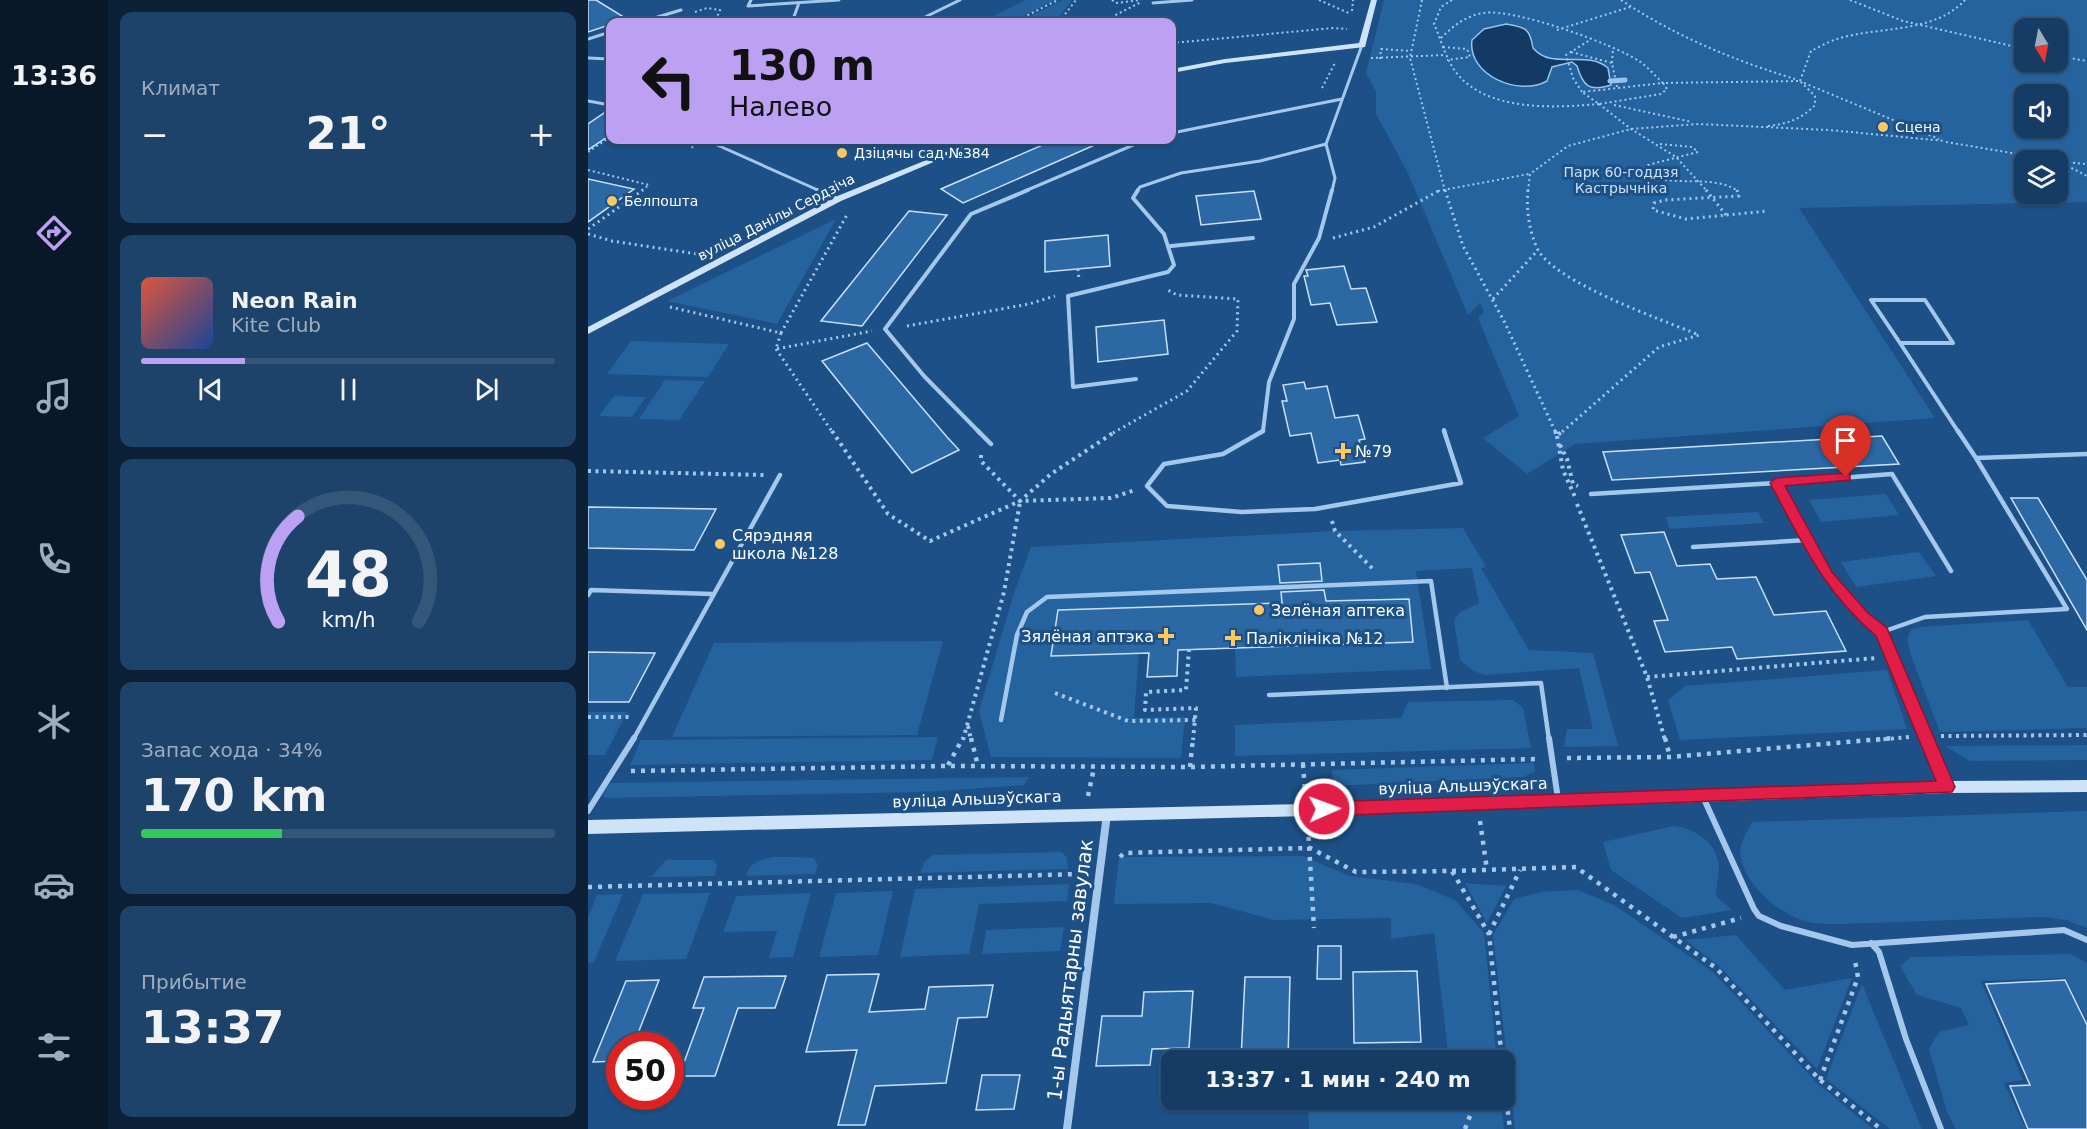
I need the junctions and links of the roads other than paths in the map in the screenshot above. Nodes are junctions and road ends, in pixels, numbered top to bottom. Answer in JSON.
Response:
{"nodes":[{"id":1,"x":750,"y":0,"type":"edge"},
{"id":2,"x":839,"y":0,"type":"edge"},
{"id":3,"x":960,"y":0,"type":"edge"},
{"id":4,"x":1192,"y":0,"type":"edge"},
{"id":5,"x":1374,"y":0,"type":"edge"},
{"id":6,"x":799,"y":3,"type":"junction"},
{"id":7,"x":1153,"y":3,"type":"dead end"},
{"id":8,"x":681,"y":10,"type":"dead end"},
{"id":9,"x":654,"y":18,"type":"edge"},
{"id":10,"x":793,"y":18,"type":"edge"},
{"id":11,"x":923,"y":18,"type":"edge"},
{"id":12,"x":606,"y":33,"type":"edge"},
{"id":13,"x":588,"y":39,"type":"edge"},
{"id":14,"x":1362,"y":45,"type":"junction"},
{"id":15,"x":588,"y":58,"type":"edge"},
{"id":16,"x":606,"y":59,"type":"edge"},
{"id":17,"x":1176,"y":70,"type":"edge"},
{"id":18,"x":1342,"y":99,"type":"junction"},
{"id":19,"x":588,"y":101,"type":"edge"},
{"id":20,"x":606,"y":104,"type":"edge"},
{"id":21,"x":1176,"y":132,"type":"edge"},
{"id":22,"x":715,"y":144,"type":"edge"},
{"id":23,"x":956,"y":144,"type":"edge"},
{"id":24,"x":972,"y":144,"type":"edge"},
{"id":25,"x":1135,"y":144,"type":"edge"},
{"id":26,"x":1326,"y":144,"type":"junction"},
{"id":27,"x":962,"y":148,"type":"junction"},
{"id":28,"x":838,"y":199,"type":"junction"},
{"id":29,"x":1253,"y":238,"type":"dead end"},
{"id":30,"x":1171,"y":246,"type":"junction"},
{"id":31,"x":588,"y":331,"type":"edge"},
{"id":32,"x":1898,"y":343,"type":"junction"},
{"id":33,"x":1136,"y":379,"type":"dead end"},
{"id":34,"x":1444,"y":430,"type":"dead end"},
{"id":35,"x":991,"y":444,"type":"dead end"},
{"id":36,"x":2087,"y":454,"type":"edge"},
{"id":37,"x":1976,"y":458,"type":"junction"},
{"id":38,"x":780,"y":475,"type":"road end"},
{"id":39,"x":1776,"y":483,"type":"junction"},
{"id":40,"x":1591,"y":494,"type":"road end"},
{"id":41,"x":1808,"y":540,"type":"junction"},
{"id":42,"x":1694,"y":547,"type":"dead end"},
{"id":43,"x":1951,"y":572,"type":"dead end"},
{"id":44,"x":712,"y":594,"type":"junction"},
{"id":45,"x":588,"y":595,"type":"edge"},
{"id":46,"x":1882,"y":632,"type":"junction"},
{"id":47,"x":1447,"y":688,"type":"junction"},
{"id":48,"x":1269,"y":695,"type":"dead end"},
{"id":49,"x":1000,"y":720,"type":"dead end"},
{"id":50,"x":2087,"y":786,"type":"edge"},
{"id":51,"x":1947,"y":787,"type":"junction"},
{"id":52,"x":1703,"y":797,"type":"junction"},
{"id":53,"x":1558,"y":802,"type":"junction"},
{"id":54,"x":588,"y":811,"type":"edge"},
{"id":55,"x":1107,"y":814,"type":"junction"},
{"id":56,"x":588,"y":827,"type":"edge"},
{"id":57,"x":2087,"y":940,"type":"edge"},
{"id":58,"x":1871,"y":943,"type":"junction"},
{"id":59,"x":1067,"y":1129,"type":"edge"},
{"id":60,"x":1941,"y":1129,"type":"edge"}],
"edges":[{"from":1,"to":6,"type":"lane"},
{"from":2,"to":6,"type":"lane"},
{"from":3,"to":11,"type":"lane"},
{"from":4,"to":7,"type":"lane"},
{"from":5,"to":14,"type":"main road"},
{"from":6,"to":10,"type":"lane"},
{"from":8,"to":9,"type":"lane"},
{"from":12,"to":13,"type":"lane"},
{"from":14,"to":17,"type":"main road"},
{"from":14,"to":18,"type":"lane"},
{"from":15,"to":16,"type":"lane"},
{"from":18,"to":21,"type":"lane"},
{"from":18,"to":26,"type":"lane"},
{"from":19,"to":20,"type":"lane"},
{"from":22,"to":28,"type":"lane"},
{"from":23,"to":27,"type":"lane"},
{"from":24,"to":27,"type":"main road","name":"вуліца Данілы Сердзіча"},
{"from":25,"to":35,"type":"lane"},
{"from":26,"to":30,"type":"lane"},
{"from":26,"to":34,"type":"lane"},
{"from":27,"to":28,"type":"main road","name":"вуліца Данілы Сердзіча"},
{"from":28,"to":31,"type":"main road","name":"вуліца Данілы Сердзіча"},
{"from":29,"to":30,"type":"lane"},
{"from":30,"to":33,"type":"lane"},
{"from":32,"to":32,"type":"lane"},
{"from":32,"to":37,"type":"lane"},
{"from":36,"to":37,"type":"lane"},
{"from":37,"to":46,"type":"lane"},
{"from":38,"to":44,"type":"lane"},
{"from":39,"to":40,"type":"lane"},
{"from":39,"to":41,"type":"lane"},
{"from":39,"to":43,"type":"lane"},
{"from":41,"to":42,"type":"lane"},
{"from":41,"to":46,"type":"lane"},
{"from":44,"to":45,"type":"lane"},
{"from":44,"to":54,"type":"lane"},
{"from":46,"to":51,"type":"lane"},
{"from":47,"to":48,"type":"lane"},
{"from":47,"to":49,"type":"lane"},
{"from":47,"to":53,"type":"lane"},
{"from":50,"to":51,"type":"main road","name":"вуліца Альшэўскага"},
{"from":51,"to":52,"type":"main road","name":"вуліца Альшэўскага"},
{"from":52,"to":53,"type":"main road","name":"вуліца Альшэўскага"},
{"from":52,"to":58,"type":"lane"},
{"from":53,"to":55,"type":"main road","name":"вуліца Альшэўскага"},
{"from":55,"to":56,"type":"main road","name":"вуліца Альшэўскага"},
{"from":55,"to":59,"type":"street","name":"1-ы Радыятарны завулак"},
{"from":57,"to":58,"type":"lane"},
{"from":58,"to":60,"type":"lane"}]}
